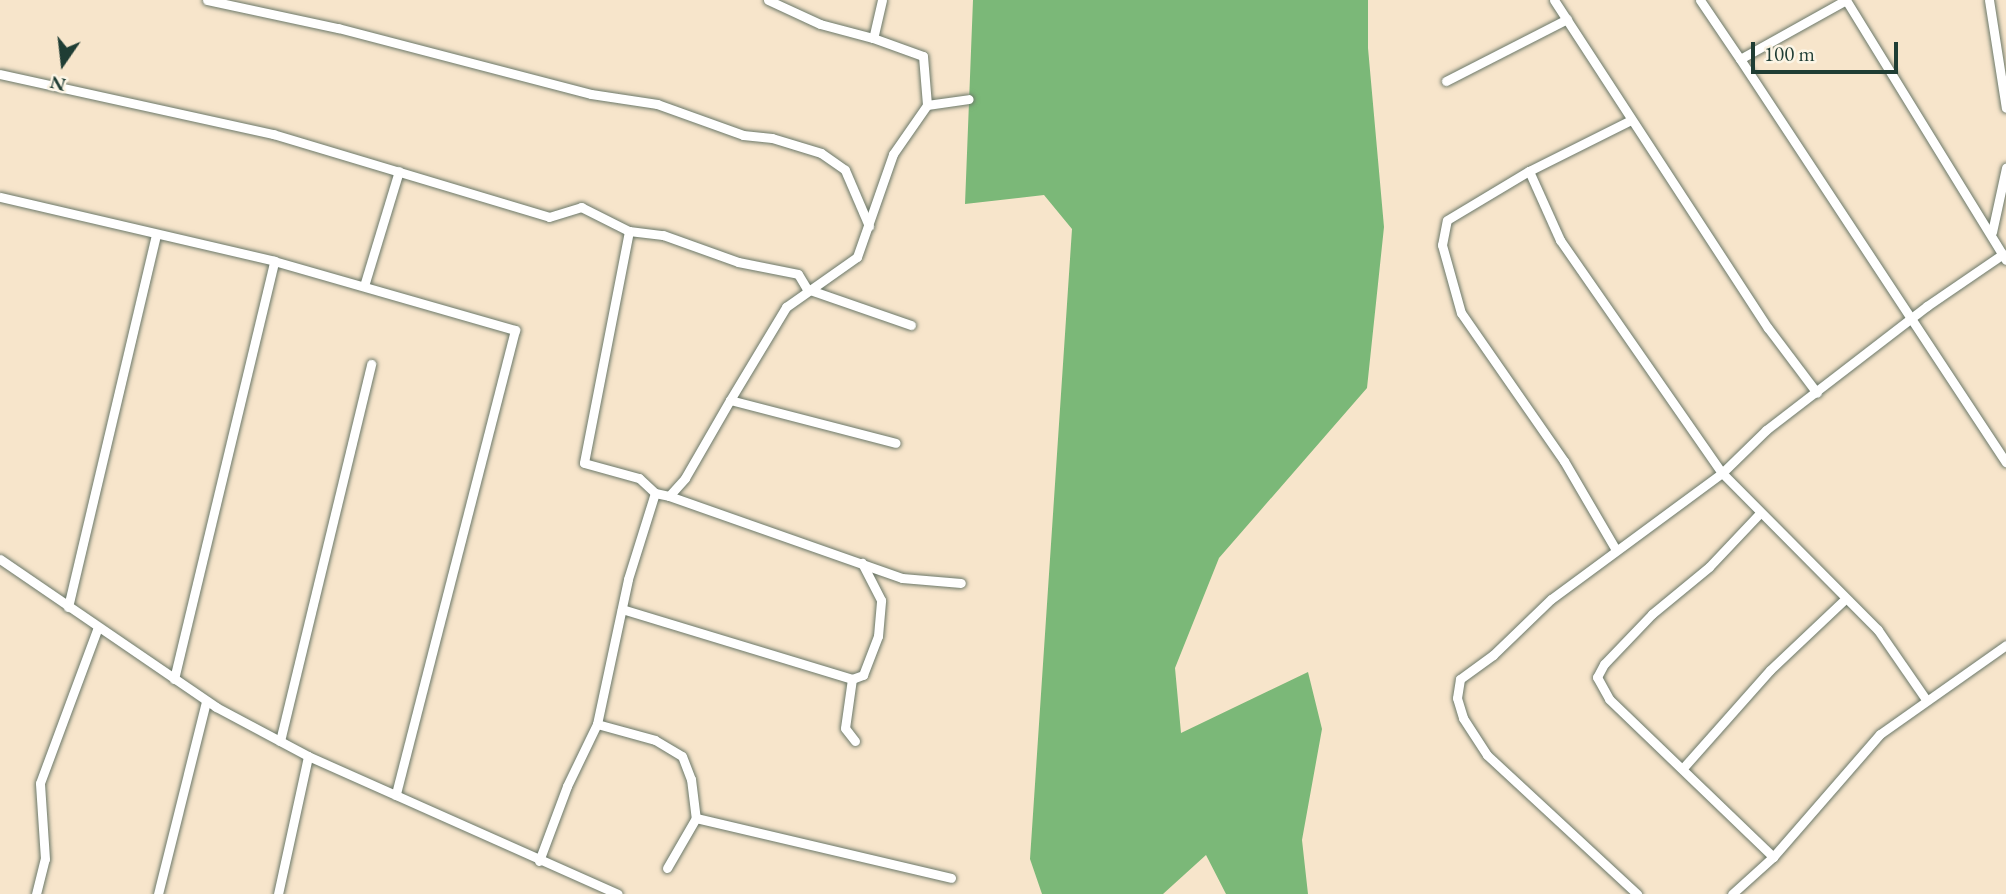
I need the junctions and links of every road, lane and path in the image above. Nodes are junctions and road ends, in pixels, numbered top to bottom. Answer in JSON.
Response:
{"nodes":[{"id":1,"x":206,"y":0,"type":"edge"},
{"id":2,"x":768,"y":0,"type":"edge"},
{"id":3,"x":882,"y":0,"type":"edge"},
{"id":4,"x":1554,"y":0,"type":"edge"},
{"id":5,"x":1700,"y":0,"type":"edge"},
{"id":6,"x":1846,"y":0,"type":"edge"},
{"id":7,"x":1989,"y":0,"type":"edge"},
{"id":8,"x":1567,"y":19,"type":"junction"},
{"id":9,"x":2006,"y":30,"type":"edge"},
{"id":10,"x":1998,"y":37,"type":"junction"},
{"id":11,"x":873,"y":38,"type":"junction"},
{"id":12,"x":1740,"y":60,"type":"junction"},
{"id":13,"x":0,"y":74,"type":"edge"},
{"id":14,"x":1446,"y":81,"type":"dead end"},
{"id":15,"x":969,"y":99,"type":"dead end"},
{"id":16,"x":927,"y":105,"type":"junction"},
{"id":17,"x":2006,"y":108,"type":"edge"},
{"id":18,"x":1631,"y":120,"type":"junction"},
{"id":19,"x":2006,"y":169,"type":"edge"},
{"id":20,"x":399,"y":171,"type":"junction"},
{"id":21,"x":1528,"y":171,"type":"junction"},
{"id":22,"x":0,"y":197,"type":"edge"},
{"id":23,"x":869,"y":226,"type":"junction"},
{"id":24,"x":629,"y":231,"type":"junction"},
{"id":25,"x":1992,"y":232,"type":"junction"},
{"id":26,"x":156,"y":235,"type":"junction"},
{"id":27,"x":2004,"y":257,"type":"edge"},
{"id":28,"x":274,"y":261,"type":"junction"},
{"id":29,"x":364,"y":286,"type":"junction"},
{"id":30,"x":807,"y":289,"type":"junction"},
{"id":31,"x":1912,"y":317,"type":"junction"},
{"id":32,"x":911,"y":325,"type":"dead end"},
{"id":33,"x":371,"y":364,"type":"dead end"},
{"id":34,"x":1817,"y":393,"type":"junction"},
{"id":35,"x":730,"y":400,"type":"junction"},
{"id":36,"x":896,"y":443,"type":"dead end"},
{"id":37,"x":2006,"y":462,"type":"edge"},
{"id":38,"x":1722,"y":473,"type":"junction"},
{"id":39,"x":655,"y":493,"type":"junction"},
{"id":40,"x":668,"y":496,"type":"junction"},
{"id":41,"x":1760,"y":513,"type":"junction"},
{"id":42,"x":1616,"y":550,"type":"junction"},
{"id":43,"x":0,"y":559,"type":"edge"},
{"id":44,"x":862,"y":563,"type":"junction"},
{"id":45,"x":961,"y":583,"type":"dead end"},
{"id":46,"x":1845,"y":599,"type":"junction"},
{"id":47,"x":68,"y":607,"type":"junction"},
{"id":48,"x":622,"y":609,"type":"junction"},
{"id":49,"x":98,"y":627,"type":"junction"},
{"id":50,"x":2006,"y":645,"type":"edge"},
{"id":51,"x":174,"y":679,"type":"junction"},
{"id":52,"x":852,"y":679,"type":"junction"},
{"id":53,"x":1925,"y":698,"type":"junction"},
{"id":54,"x":206,"y":701,"type":"junction"},
{"id":55,"x":597,"y":724,"type":"junction"},
{"id":56,"x":280,"y":741,"type":"junction"},
{"id":57,"x":855,"y":741,"type":"dead end"},
{"id":58,"x":308,"y":756,"type":"junction"},
{"id":59,"x":1683,"y":768,"type":"junction"},
{"id":60,"x":396,"y":795,"type":"junction"},
{"id":61,"x":696,"y":818,"type":"junction"},
{"id":62,"x":1773,"y":857,"type":"junction"},
{"id":63,"x":539,"y":861,"type":"junction"},
{"id":64,"x":667,"y":868,"type":"dead end"},
{"id":65,"x":951,"y":878,"type":"dead end"},
{"id":66,"x":36,"y":894,"type":"edge"},
{"id":67,"x":158,"y":894,"type":"edge"},
{"id":68,"x":278,"y":894,"type":"edge"},
{"id":69,"x":618,"y":894,"type":"edge"},
{"id":70,"x":1637,"y":894,"type":"edge"},
{"id":71,"x":1732,"y":894,"type":"edge"}],
"edges":[{"from":1,"to":23,"type":"street"},
{"from":2,"to":11,"type":"street"},
{"from":3,"to":11,"type":"street"},
{"from":4,"to":8,"type":"street"},
{"from":5,"to":12,"type":"street"},
{"from":6,"to":12,"type":"street"},
{"from":6,"to":25,"type":"street"},
{"from":7,"to":10,"type":"street"},
{"from":8,"to":14,"type":"street"},
{"from":8,"to":18,"type":"street"},
{"from":9,"to":10,"type":"street"},
{"from":10,"to":17,"type":"street"},
{"from":11,"to":16,"type":"street"},
{"from":12,"to":31,"type":"street"},
{"from":13,"to":20,"type":"street"},
{"from":15,"to":16,"type":"street"},
{"from":16,"to":23,"type":"street"},
{"from":18,"to":21,"type":"street"},
{"from":18,"to":34,"type":"street"},
{"from":19,"to":25,"type":"street"},
{"from":20,"to":24,"type":"street"},
{"from":20,"to":29,"type":"street"},
{"from":21,"to":38,"type":"street"},
{"from":21,"to":42,"type":"street"},
{"from":22,"to":26,"type":"street"},
{"from":23,"to":30,"type":"street"},
{"from":24,"to":30,"type":"street"},
{"from":24,"to":39,"type":"street"},
{"from":25,"to":27,"type":"street"},
{"from":26,"to":28,"type":"street"},
{"from":26,"to":47,"type":"street"},
{"from":27,"to":31,"type":"street"},
{"from":28,"to":29,"type":"street"},
{"from":28,"to":51,"type":"street"},
{"from":29,"to":60,"type":"street"},
{"from":30,"to":32,"type":"street"},
{"from":30,"to":35,"type":"street"},
{"from":31,"to":34,"type":"street"},
{"from":31,"to":37,"type":"street"},
{"from":33,"to":56,"type":"street"},
{"from":34,"to":38,"type":"street"},
{"from":35,"to":36,"type":"street"},
{"from":35,"to":40,"type":"street"},
{"from":38,"to":41,"type":"street"},
{"from":38,"to":42,"type":"street"},
{"from":39,"to":40,"type":"street"},
{"from":39,"to":48,"type":"street"},
{"from":40,"to":44,"type":"street"},
{"from":41,"to":46,"type":"street"},
{"from":41,"to":59,"type":"street"},
{"from":42,"to":70,"type":"street"},
{"from":43,"to":47,"type":"street"},
{"from":44,"to":45,"type":"street"},
{"from":44,"to":52,"type":"street"},
{"from":46,"to":53,"type":"street"},
{"from":46,"to":59,"type":"street"},
{"from":47,"to":49,"type":"street"},
{"from":48,"to":52,"type":"street"},
{"from":48,"to":55,"type":"street"},
{"from":49,"to":51,"type":"street"},
{"from":49,"to":66,"type":"street"},
{"from":50,"to":53,"type":"street"},
{"from":51,"to":54,"type":"street"},
{"from":52,"to":57,"type":"street"},
{"from":53,"to":62,"type":"street"},
{"from":54,"to":56,"type":"street"},
{"from":54,"to":67,"type":"street"},
{"from":55,"to":61,"type":"street"},
{"from":55,"to":63,"type":"street"},
{"from":56,"to":58,"type":"street"},
{"from":58,"to":60,"type":"street"},
{"from":58,"to":68,"type":"street"},
{"from":59,"to":62,"type":"street"},
{"from":60,"to":63,"type":"street"},
{"from":61,"to":64,"type":"street"},
{"from":61,"to":65,"type":"street"},
{"from":62,"to":71,"type":"street"},
{"from":63,"to":69,"type":"street"}]}
